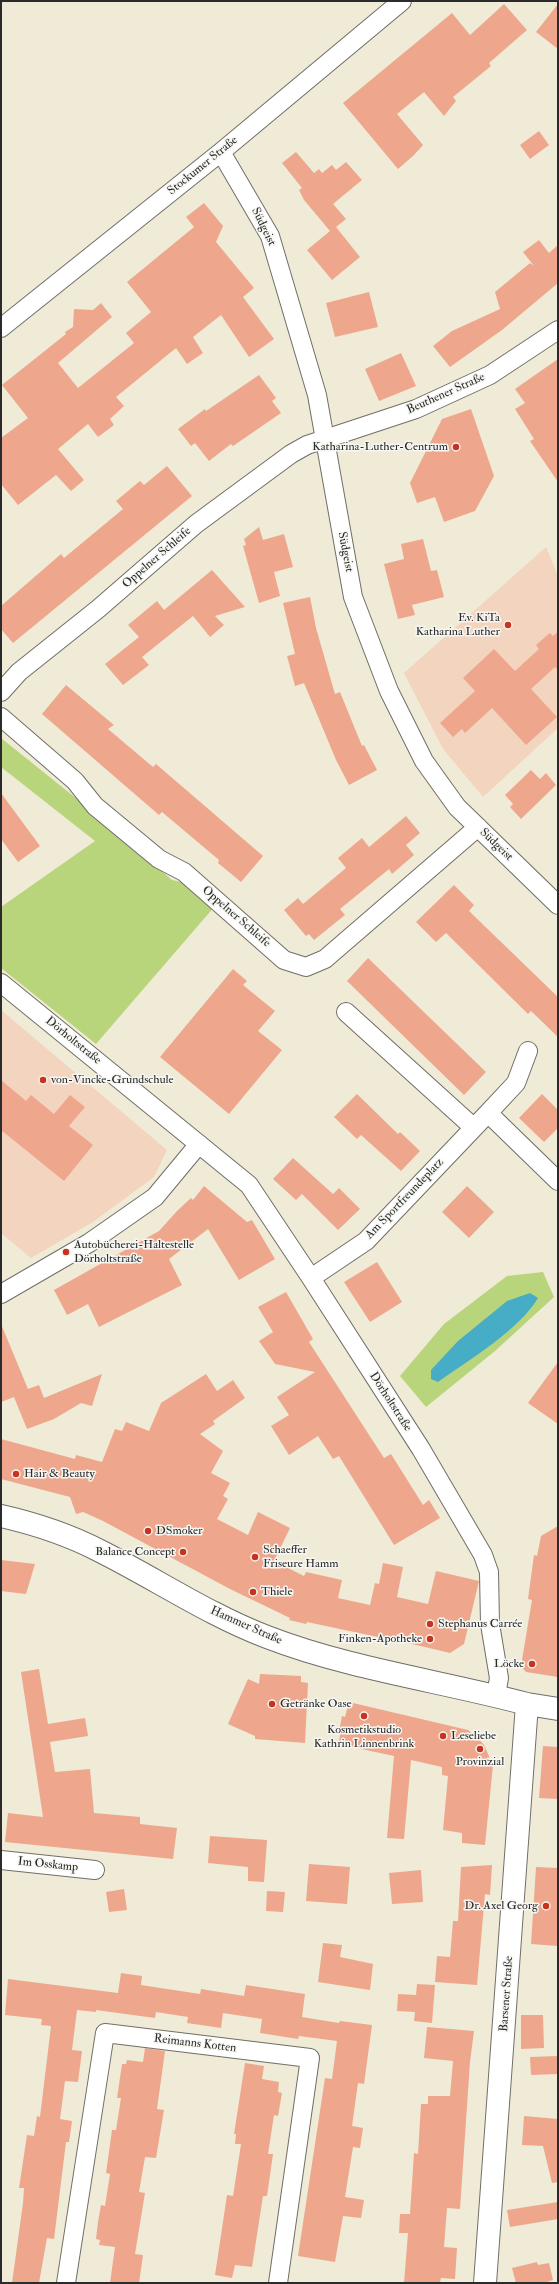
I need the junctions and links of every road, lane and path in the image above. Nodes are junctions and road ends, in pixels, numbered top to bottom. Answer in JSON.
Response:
{"nodes":[{"id":1,"x":402,"y":1,"type":"edge"},
{"id":2,"x":221,"y":152,"type":"junction"},
{"id":3,"x":1,"y":328,"type":"edge"},
{"id":4,"x":558,"y":330,"type":"edge"},
{"id":5,"x":325,"y":439,"type":"junction"},
{"id":6,"x":1,"y":692,"type":"edge"},
{"id":7,"x":1,"y":717,"type":"edge"},
{"id":8,"x":478,"y":827,"type":"junction"},
{"id":9,"x":558,"y":905,"type":"edge"},
{"id":10,"x":1,"y":983,"type":"edge"},
{"id":11,"x":346,"y":1012,"type":"dead end"},
{"id":12,"x":528,"y":1051,"type":"dead end"},
{"id":13,"x":488,"y":1113,"type":"junction"},
{"id":14,"x":473,"y":1127,"type":"junction"},
{"id":15,"x":200,"y":1144,"type":"junction"},
{"id":16,"x":558,"y":1181,"type":"edge"},
{"id":17,"x":311,"y":1278,"type":"junction"},
{"id":18,"x":1,"y":1294,"type":"edge"},
{"id":19,"x":1,"y":1516,"type":"edge"},
{"id":20,"x":496,"y":1695,"type":"junction"},
{"id":21,"x":527,"y":1704,"type":"junction"},
{"id":22,"x":558,"y":1709,"type":"edge"},
{"id":23,"x":1,"y":1860,"type":"edge"},
{"id":24,"x":95,"y":1870,"type":"dead end"},
{"id":25,"x":66,"y":2283,"type":"edge"},
{"id":26,"x":278,"y":2283,"type":"edge"},
{"id":27,"x":485,"y":2283,"type":"edge"}],
"edges":[{"from":1,"to":2,"type":"street","name":"Stockumer Straße"},
{"from":2,"to":3,"type":"street","name":"Stockumer Straße"},
{"from":2,"to":5,"type":"street","name":"Südgeist"},
{"from":4,"to":5,"type":"street","name":"Beuthener Straße"},
{"from":5,"to":6,"type":"street","name":"Oppelner Schleife"},
{"from":5,"to":8,"type":"street","name":"Südgeist"},
{"from":7,"to":8,"type":"street","name":"Oppelner Schleife"},
{"from":8,"to":9,"type":"street","name":"Südgeist"},
{"from":10,"to":15,"type":"street","name":"Dörholtstraße"},
{"from":11,"to":14,"type":"street"},
{"from":12,"to":13,"type":"street","name":"Am Sportfreundeplatz"},
{"from":13,"to":14,"type":"street","name":"Am Sportfreundeplatz"},
{"from":13,"to":16,"type":"street"},
{"from":14,"to":17,"type":"street","name":"Am Sportfreundeplatz"},
{"from":15,"to":17,"type":"street","name":"Dörholtstraße"},
{"from":15,"to":18,"type":"street"},
{"from":17,"to":20,"type":"street","name":"Dörholtstraße"},
{"from":19,"to":20,"type":"main road","name":"Hammer Straße"},
{"from":20,"to":21,"type":"main road","name":"Hammer Straße"},
{"from":21,"to":22,"type":"main road","name":"Hammer Straße"},
{"from":21,"to":27,"type":"main road","name":"Barsener Straße"},
{"from":23,"to":24,"type":"street","name":"Im Osskamp"},
{"from":25,"to":26,"type":"street","name":"Reimanns Kotten"}]}
